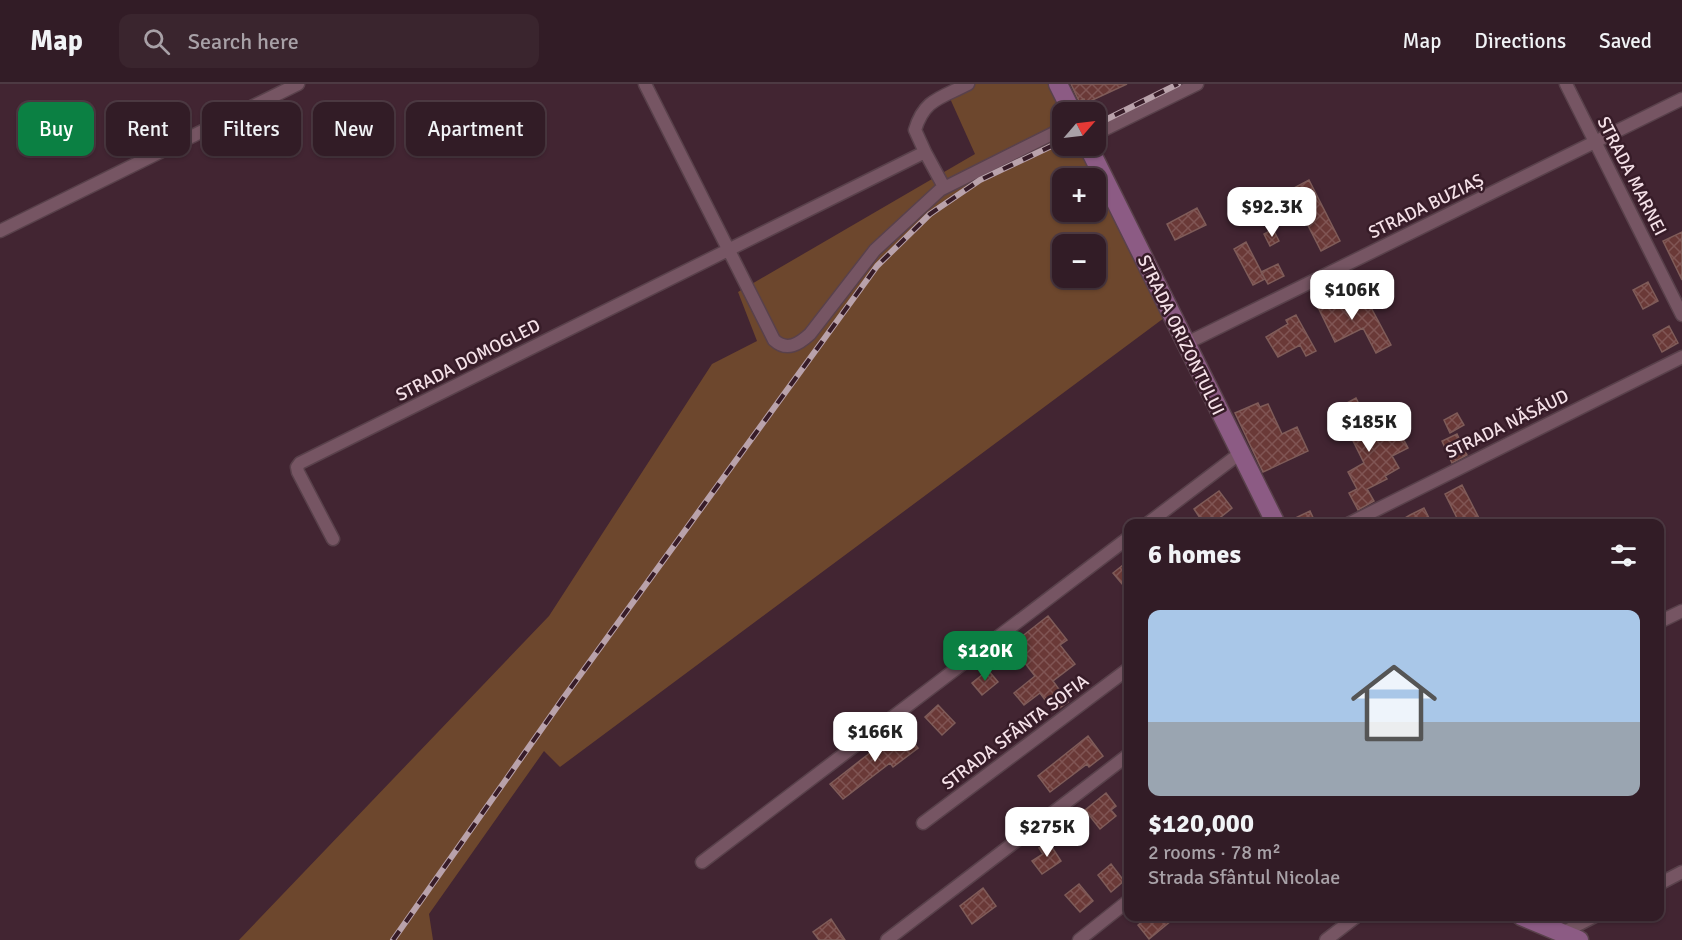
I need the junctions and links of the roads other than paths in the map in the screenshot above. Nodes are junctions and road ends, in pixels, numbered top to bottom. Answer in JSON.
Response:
{"nodes":[{"id":1,"x":298,"y":84,"type":"edge"},
{"id":2,"x":645,"y":84,"type":"edge"},
{"id":3,"x":968,"y":84,"type":"edge"},
{"id":4,"x":1058,"y":84,"type":"edge"},
{"id":5,"x":1197,"y":84,"type":"edge"},
{"id":6,"x":1566,"y":84,"type":"edge"},
{"id":7,"x":1682,"y":99,"type":"edge"},
{"id":8,"x":1067,"y":102,"type":"edge"},
{"id":9,"x":1106,"y":129,"type":"edge"},
{"id":10,"x":1052,"y":134,"type":"edge"},
{"id":11,"x":1595,"y":142,"type":"junction"},
{"id":12,"x":925,"y":152,"type":"junction"},
{"id":13,"x":1093,"y":156,"type":"edge"},
{"id":14,"x":944,"y":188,"type":"junction"},
{"id":15,"x":0,"y":231,"type":"edge"},
{"id":16,"x":729,"y":251,"type":"junction"},
{"id":17,"x":1682,"y":315,"type":"edge"},
{"id":18,"x":1185,"y":344,"type":"junction"},
{"id":19,"x":1682,"y":357,"type":"edge"},
{"id":20,"x":1239,"y":453,"type":"junction"},
{"id":21,"x":1153,"y":519,"type":"edge"},
{"id":22,"x":1273,"y":519,"type":"edge"},
{"id":23,"x":1358,"y":519,"type":"edge"},
{"id":24,"x":333,"y":539,"type":"dead end"},
{"id":25,"x":1124,"y":541,"type":"edge"},
{"id":26,"x":1682,"y":611,"type":"edge"},
{"id":27,"x":1664,"y":620,"type":"edge"},
{"id":28,"x":1124,"y":672,"type":"edge"},
{"id":29,"x":1124,"y":758,"type":"edge"},
{"id":30,"x":923,"y":823,"type":"dead end"},
{"id":31,"x":702,"y":862,"type":"dead end"},
{"id":32,"x":1682,"y":873,"type":"edge"},
{"id":33,"x":1664,"y":882,"type":"edge"},
{"id":34,"x":1124,"y":904,"type":"edge"},
{"id":35,"x":1350,"y":921,"type":"edge"},
{"id":36,"x":1532,"y":921,"type":"edge"},
{"id":37,"x":1585,"y":921,"type":"edge"},
{"id":38,"x":1560,"y":934,"type":"junction"},
{"id":39,"x":887,"y":940,"type":"edge"},
{"id":40,"x":1079,"y":940,"type":"edge"},
{"id":41,"x":1326,"y":940,"type":"edge"},
{"id":42,"x":1579,"y":940,"type":"edge"}],
"edges":[{"from":1,"to":15,"type":"street"},
{"from":2,"to":16,"type":"street"},
{"from":3,"to":12,"type":"street"},
{"from":4,"to":8,"type":"street"},
{"from":5,"to":9,"type":"street"},
{"from":6,"to":11,"type":"street","name":"STRADA MARNEI"},
{"from":7,"to":11,"type":"street","name":"STRADA BUZIAȘ"},
{"from":10,"to":14,"type":"street"},
{"from":11,"to":17,"type":"street","name":"STRADA MARNEI"},
{"from":11,"to":18,"type":"street","name":"STRADA BUZIAȘ"},
{"from":12,"to":14,"type":"street"},
{"from":12,"to":16,"type":"street"},
{"from":13,"to":18,"type":"street","name":"STRADA ORIZONTULUI"},
{"from":14,"to":16,"type":"street"},
{"from":16,"to":24,"type":"street","name":"STRADA DOMOGLED"},
{"from":18,"to":20,"type":"street","name":"STRADA ORIZONTULUI"},
{"from":19,"to":23,"type":"street","name":"STRADA NĂSĂUD"},
{"from":20,"to":21,"type":"street"},
{"from":20,"to":22,"type":"street","name":"STRADA ORIZONTULUI"},
{"from":25,"to":31,"type":"street"},
{"from":26,"to":27,"type":"street"},
{"from":28,"to":30,"type":"street","name":"STRADA SFÂNTA SOFIA"},
{"from":29,"to":39,"type":"street"},
{"from":32,"to":33,"type":"street"},
{"from":34,"to":40,"type":"street"},
{"from":35,"to":41,"type":"street"},
{"from":36,"to":38,"type":"street"},
{"from":37,"to":38,"type":"street"},
{"from":38,"to":42,"type":"street"}]}
